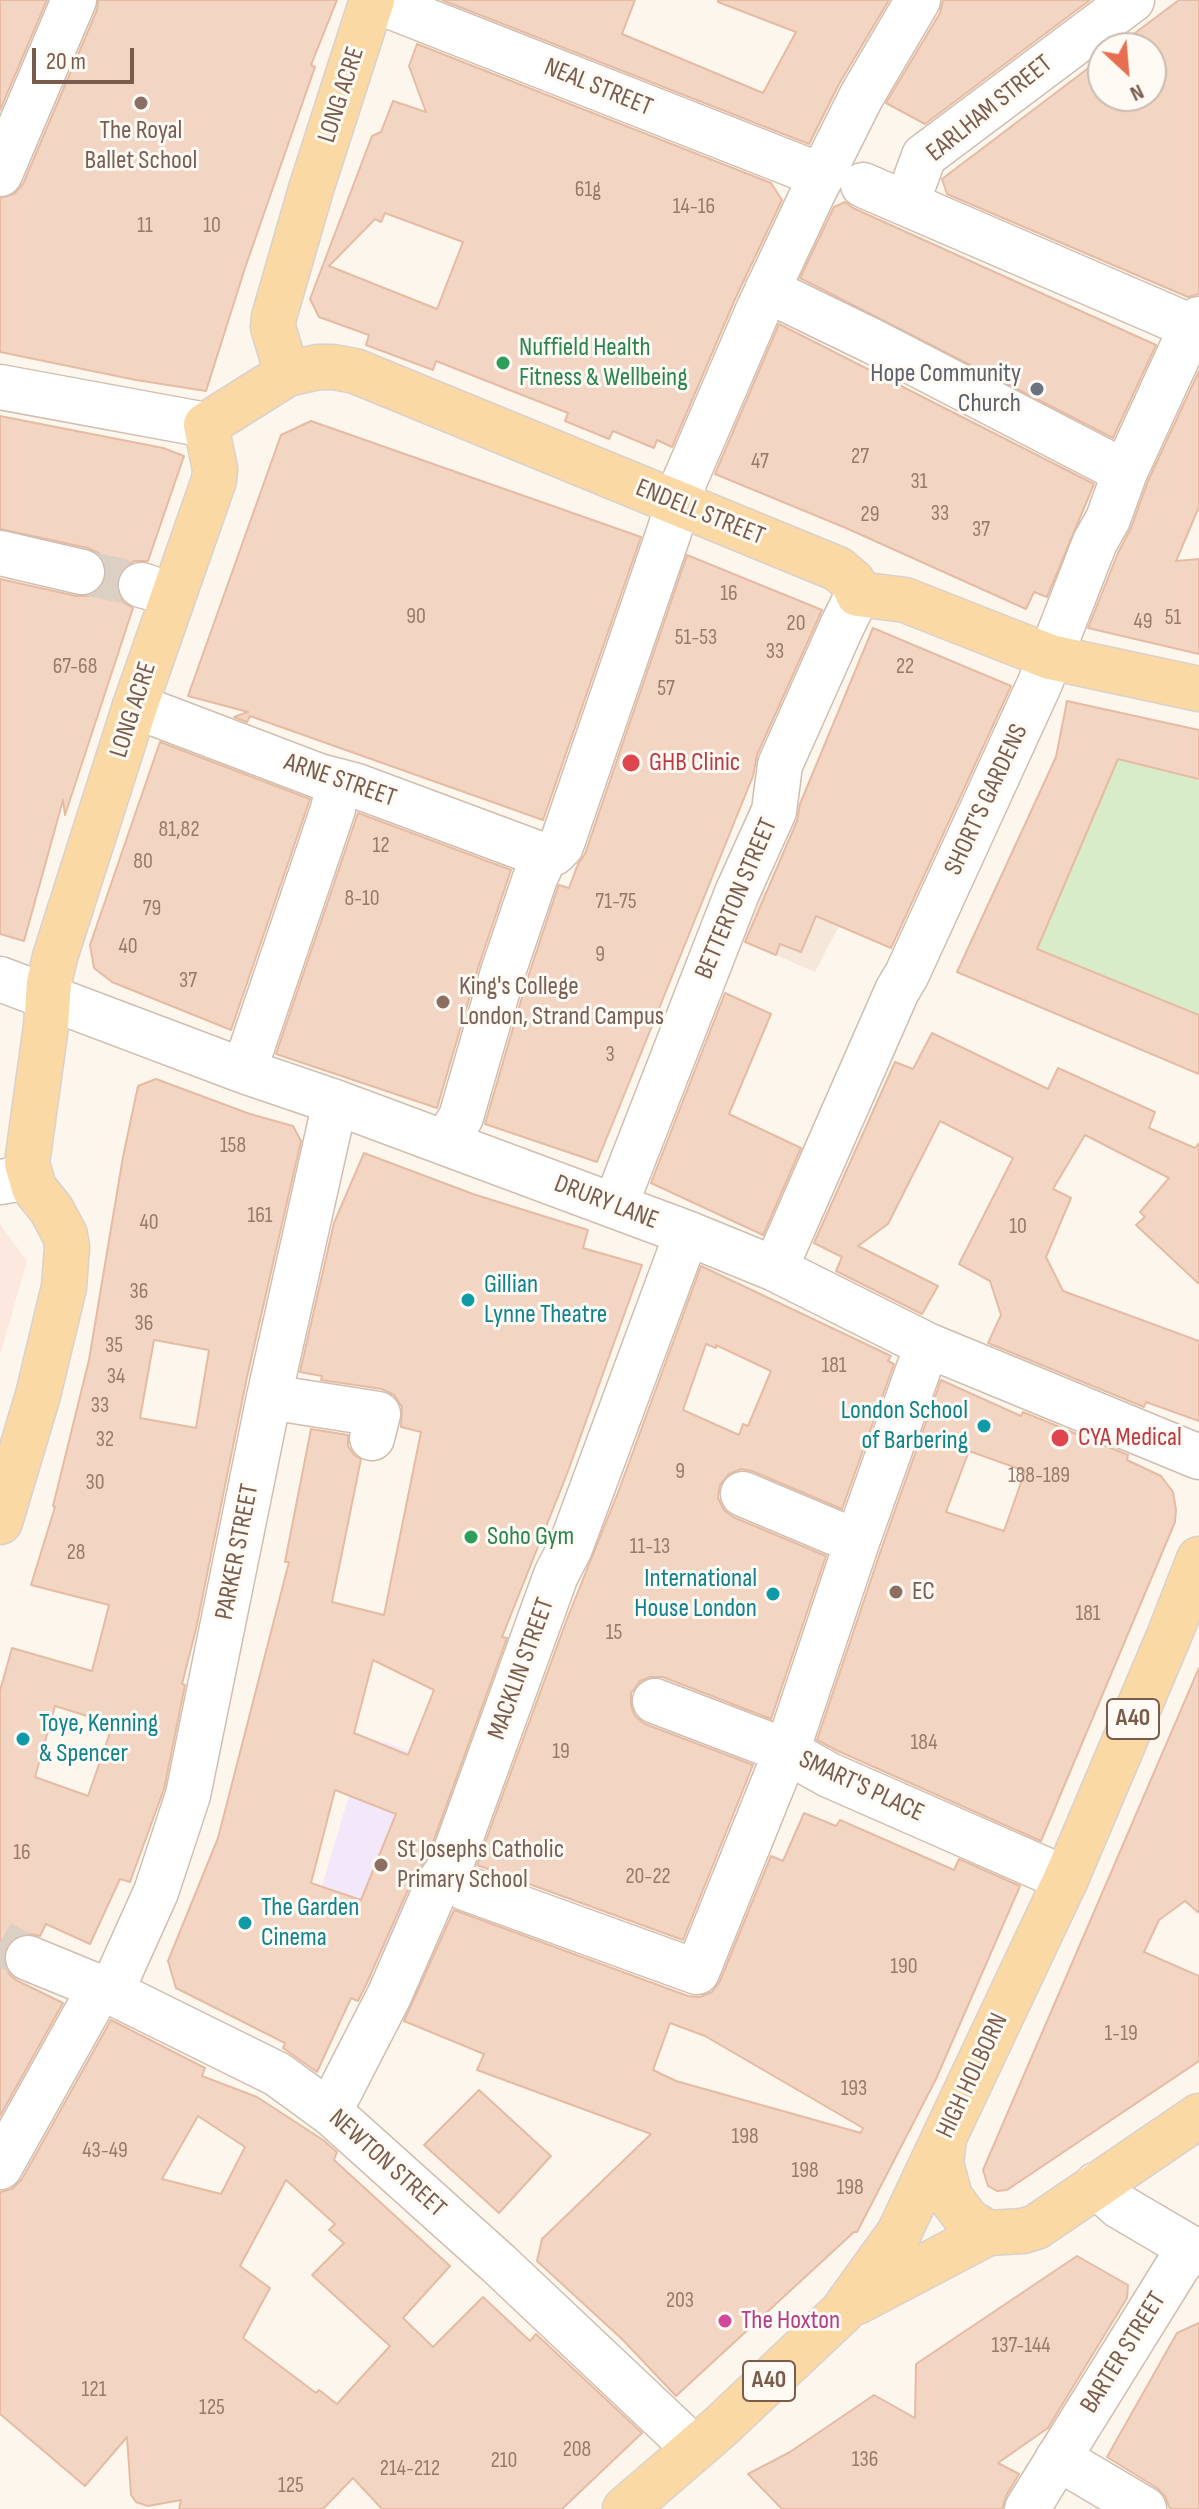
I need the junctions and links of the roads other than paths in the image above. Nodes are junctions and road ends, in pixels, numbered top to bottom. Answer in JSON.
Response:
{"nodes":[{"id":1,"x":74,"y":0,"type":"edge"},
{"id":2,"x":373,"y":0,"type":"edge"},
{"id":3,"x":918,"y":0,"type":"edge"},
{"id":4,"x":1132,"y":0,"type":"edge"},
{"id":5,"x":0,"y":174,"type":"edge"},
{"id":6,"x":823,"y":174,"type":"junction"},
{"id":7,"x":910,"y":205,"type":"junction"},
{"id":8,"x":767,"y":290,"type":"junction"},
{"id":9,"x":1197,"y":326,"type":"edge"},
{"id":10,"x":287,"y":374,"type":"junction"},
{"id":11,"x":0,"y":387,"type":"edge"},
{"id":12,"x":206,"y":425,"type":"junction"},
{"id":13,"x":1125,"y":472,"type":"junction"},
{"id":14,"x":678,"y":504,"type":"junction"},
{"id":15,"x":0,"y":553,"type":"edge"},
{"id":16,"x":82,"y":572,"type":"tunnel mouth"},
{"id":17,"x":858,"y":594,"type":"junction"},
{"id":18,"x":1043,"y":674,"type":"junction"},
{"id":19,"x":1199,"y":689,"type":"edge"},
{"id":20,"x":135,"y":706,"type":"junction"},
{"id":21,"x":339,"y":781,"type":"junction"},
{"id":22,"x":545,"y":856,"type":"junction"},
{"id":23,"x":0,"y":979,"type":"edge"},
{"id":24,"x":48,"y":997,"type":"junction"},
{"id":25,"x":244,"y":1071,"type":"junction"},
{"id":26,"x":335,"y":1102,"type":"junction"},
{"id":27,"x":452,"y":1132,"type":"dead end"},
{"id":28,"x":14,"y":1179,"type":"edge"},
{"id":29,"x":615,"y":1206,"type":"junction"},
{"id":30,"x":687,"y":1233,"type":"junction"},
{"id":31,"x":775,"y":1269,"type":"junction"},
{"id":32,"x":925,"y":1351,"type":"dead end"},
{"id":33,"x":269,"y":1397,"type":"junction"},
{"id":34,"x":372,"y":1438,"type":"dead end"},
{"id":35,"x":1199,"y":1457,"type":"edge"},
{"id":36,"x":743,"y":1494,"type":"dead end"},
{"id":37,"x":0,"y":1522,"type":"edge"},
{"id":38,"x":864,"y":1523,"type":"junction"},
{"id":39,"x":1199,"y":1559,"type":"edge"},
{"id":40,"x":655,"y":1701,"type":"dead end"},
{"id":41,"x":786,"y":1751,"type":"junction"},
{"id":42,"x":450,"y":1867,"type":"junction"},
{"id":43,"x":1066,"y":1879,"type":"junction"},
{"id":44,"x":28,"y":1958,"type":"tunnel mouth"},
{"id":45,"x":106,"y":1990,"type":"junction"},
{"id":46,"x":338,"y":2095,"type":"dead end"},
{"id":47,"x":1199,"y":2116,"type":"edge"},
{"id":48,"x":944,"y":2138,"type":"junction"},
{"id":49,"x":0,"y":2167,"type":"edge"},
{"id":50,"x":1096,"y":2185,"type":"junction"},
{"id":51,"x":988,"y":2233,"type":"junction"},
{"id":52,"x":1194,"y":2250,"type":"edge"},
{"id":53,"x":842,"y":2312,"type":"junction"},
{"id":54,"x":694,"y":2448,"type":"junction"},
{"id":55,"x":1058,"y":2458,"type":"junction"},
{"id":56,"x":625,"y":2509,"type":"edge"},
{"id":57,"x":1027,"y":2509,"type":"edge"},
{"id":58,"x":1144,"y":2509,"type":"edge"}],
"edges":[{"from":1,"to":5,"type":"street"},
{"from":2,"to":6,"type":"street","name":"NEAL STREET"},
{"from":2,"to":10,"type":"main road","name":"LONG ACRE"},
{"from":3,"to":6,"type":"street"},
{"from":4,"to":7,"type":"street","name":"EARLHAM STREET"},
{"from":6,"to":7,"type":"street","name":"NEAL STREET"},
{"from":6,"to":8,"type":"street"},
{"from":7,"to":9,"type":"street","name":"NEAL STREET"},
{"from":8,"to":13,"type":"street"},
{"from":8,"to":14,"type":"street"},
{"from":9,"to":13,"type":"street","name":"SHORT'S GARDENS"},
{"from":10,"to":12,"type":"main road","name":"ENDELL STREET"},
{"from":10,"to":14,"type":"main road","name":"ENDELL STREET"},
{"from":11,"to":12,"type":"street"},
{"from":12,"to":20,"type":"main road","name":"LONG ACRE"},
{"from":13,"to":18,"type":"street","name":"SHORT'S GARDENS"},
{"from":14,"to":17,"type":"main road","name":"ENDELL STREET"},
{"from":14,"to":22,"type":"street"},
{"from":15,"to":16,"type":"street"},
{"from":17,"to":18,"type":"main road"},
{"from":17,"to":29,"type":"street","name":"BETTERTON STREET"},
{"from":18,"to":19,"type":"main road"},
{"from":18,"to":31,"type":"street","name":"SHORT'S GARDENS"},
{"from":20,"to":21,"type":"street","name":"ARNE STREET"},
{"from":20,"to":24,"type":"main road","name":"LONG ACRE"},
{"from":21,"to":22,"type":"street","name":"ARNE STREET"},
{"from":21,"to":25,"type":"street"},
{"from":22,"to":27,"type":"street"},
{"from":23,"to":24,"type":"street","name":"DRURY LANE"},
{"from":24,"to":25,"type":"street","name":"DRURY LANE"},
{"from":24,"to":28,"type":"main road","name":"LONG ACRE"},
{"from":25,"to":26,"type":"street","name":"DRURY LANE"},
{"from":26,"to":29,"type":"street","name":"DRURY LANE"},
{"from":26,"to":33,"type":"street","name":"PARKER STREET"},
{"from":28,"to":37,"type":"main road"},
{"from":29,"to":30,"type":"street","name":"DRURY LANE"},
{"from":30,"to":31,"type":"street","name":"DRURY LANE"},
{"from":30,"to":42,"type":"street","name":"MACKLIN STREET"},
{"from":31,"to":35,"type":"street","name":"DRURY LANE"},
{"from":32,"to":38,"type":"street"},
{"from":33,"to":34,"type":"street"},
{"from":33,"to":45,"type":"street","name":"PARKER STREET"},
{"from":36,"to":38,"type":"street"},
{"from":38,"to":41,"type":"street"},
{"from":39,"to":43,"type":"main road","name":"HIGH HOLBORN","number":"A40"},
{"from":40,"to":41,"type":"street","name":"SMART'S PLACE"},
{"from":41,"to":42,"type":"street"},
{"from":41,"to":43,"type":"street","name":"SMART'S PLACE"},
{"from":42,"to":46,"type":"street","name":"MACKLIN STREET"},
{"from":43,"to":48,"type":"main road","name":"HIGH HOLBORN","number":"A40"},
{"from":44,"to":45,"type":"street","name":"NEWTON STREET"},
{"from":45,"to":49,"type":"street","name":"PARKER STREET"},
{"from":45,"to":54,"type":"street","name":"NEWTON STREET"},
{"from":47,"to":50,"type":"main road"},
{"from":48,"to":51,"type":"main road"},
{"from":48,"to":53,"type":"main road","name":"HIGH HOLBORN","number":"A40"},
{"from":50,"to":51,"type":"main road"},
{"from":50,"to":52,"type":"street"},
{"from":51,"to":53,"type":"main road"},
{"from":52,"to":55,"type":"street","name":"BARTER STREET"},
{"from":53,"to":54,"type":"main road","name":"HIGH HOLBORN","number":"A40"},
{"from":54,"to":56,"type":"main road","name":"HIGH HOLBORN","number":"A40"},
{"from":55,"to":57,"type":"street","name":"BARTER STREET"},
{"from":55,"to":58,"type":"street"}]}
